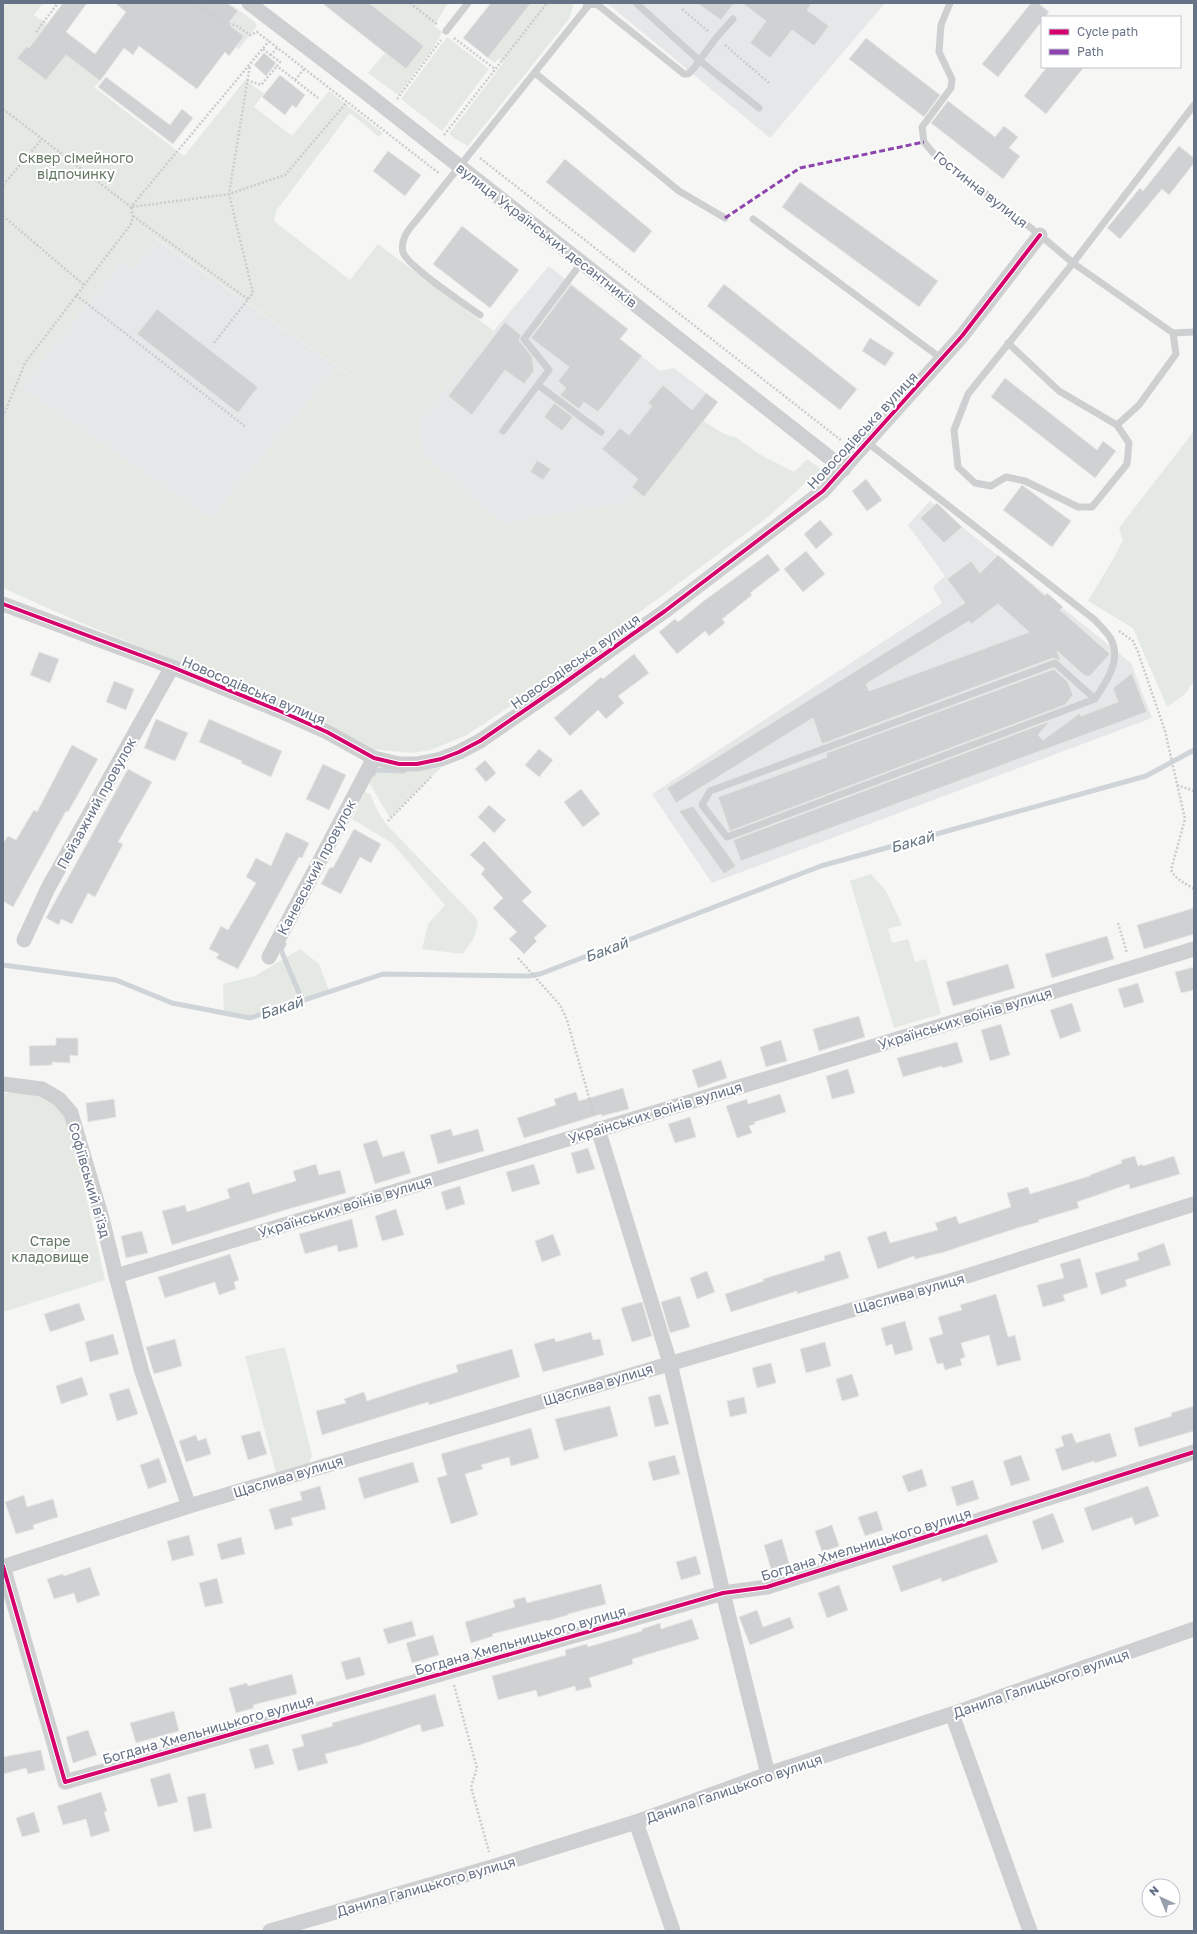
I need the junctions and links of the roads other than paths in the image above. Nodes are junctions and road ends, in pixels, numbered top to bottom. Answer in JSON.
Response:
{"nodes":[{"id":1,"x":249,"y":3,"type":"edge"},
{"id":2,"x":468,"y":3,"type":"edge"},
{"id":3,"x":636,"y":3,"type":"edge"},
{"id":4,"x":950,"y":3,"type":"edge"},
{"id":5,"x":587,"y":5,"type":"edge"},
{"id":6,"x":733,"y":19,"type":"dead end"},
{"id":7,"x":446,"y":31,"type":"road end"},
{"id":8,"x":700,"y":60,"type":"junction"},
{"id":9,"x":535,"y":73,"type":"junction"},
{"id":10,"x":1194,"y":105,"type":"edge"},
{"id":11,"x":759,"y":108,"type":"dead end"},
{"id":12,"x":459,"y":167,"type":"junction"},
{"id":13,"x":725,"y":218,"type":"dead end"},
{"id":14,"x":753,"y":219,"type":"dead end"},
{"id":15,"x":1040,"y":235,"type":"junction"},
{"id":16,"x":582,"y":262,"type":"junction"},
{"id":17,"x":1072,"y":263,"type":"junction"},
{"id":18,"x":480,"y":315,"type":"dead end"},
{"id":19,"x":1194,"y":332,"type":"edge"},
{"id":20,"x":1173,"y":333,"type":"junction"},
{"id":21,"x":1008,"y":343,"type":"junction"},
{"id":22,"x":942,"y":359,"type":"junction"},
{"id":23,"x":538,"y":385,"type":"junction"},
{"id":24,"x":1117,"y":425,"type":"junction"},
{"id":25,"x":503,"y":432,"type":"dead end"},
{"id":26,"x":601,"y":432,"type":"dead end"},
{"id":27,"x":868,"y":443,"type":"junction"},
{"id":28,"x":844,"y":469,"type":"junction"},
{"id":29,"x":3,"y":604,"type":"edge"},
{"id":30,"x":172,"y":667,"type":"junction"},
{"id":31,"x":1096,"y":699,"type":"junction"},
{"id":32,"x":374,"y":758,"type":"junction"},
{"id":33,"x":24,"y":940,"type":"dead end"},
{"id":34,"x":1194,"y":949,"type":"edge"},
{"id":35,"x":269,"y":957,"type":"dead end"},
{"id":36,"x":3,"y":1084,"type":"edge"},
{"id":37,"x":598,"y":1129,"type":"junction"},
{"id":38,"x":1194,"y":1204,"type":"edge"},
{"id":39,"x":116,"y":1276,"type":"junction"},
{"id":40,"x":670,"y":1363,"type":"junction"},
{"id":41,"x":1194,"y":1452,"type":"edge"},
{"id":42,"x":189,"y":1506,"type":"junction"},
{"id":43,"x":3,"y":1566,"type":"edge"},
{"id":44,"x":723,"y":1593,"type":"junction"},
{"id":45,"x":1194,"y":1629,"type":"edge"},
{"id":46,"x":952,"y":1714,"type":"junction"},
{"id":47,"x":768,"y":1774,"type":"junction"},
{"id":48,"x":636,"y":1822,"type":"junction"},
{"id":49,"x":313,"y":1925,"type":"edge"},
{"id":50,"x":270,"y":1931,"type":"edge"},
{"id":51,"x":673,"y":1931,"type":"edge"},
{"id":52,"x":1030,"y":1931,"type":"edge"}],
"edges":[{"from":1,"to":12,"type":"street","name":"вулиця Українських десантників"},
{"from":2,"to":7,"type":"lane"},
{"from":3,"to":8,"type":"lane"},
{"from":4,"to":15,"type":"lane","name":"Гостинна вулиця"},
{"from":5,"to":8,"type":"lane"},
{"from":5,"to":9,"type":"lane"},
{"from":6,"to":8,"type":"lane"},
{"from":8,"to":11,"type":"lane"},
{"from":9,"to":12,"type":"lane"},
{"from":9,"to":13,"type":"lane"},
{"from":10,"to":17,"type":"lane"},
{"from":12,"to":16,"type":"street","name":"вулиця Українських десантників"},
{"from":12,"to":18,"type":"lane"},
{"from":14,"to":22,"type":"lane"},
{"from":15,"to":17,"type":"lane","name":"Гостинна вулиця"},
{"from":15,"to":22,"type":"street","name":"Новосодівська вулиця"},
{"from":16,"to":23,"type":"lane"},
{"from":16,"to":28,"type":"street","name":"вулиця Українських десантників"},
{"from":17,"to":20,"type":"lane","name":"Гостинна вулиця"},
{"from":17,"to":21,"type":"lane"},
{"from":19,"to":20,"type":"lane"},
{"from":20,"to":24,"type":"lane"},
{"from":21,"to":24,"type":"lane"},
{"from":21,"to":24,"type":"lane"},
{"from":22,"to":27,"type":"street","name":"Новосодівська вулиця"},
{"from":23,"to":25,"type":"lane"},
{"from":23,"to":26,"type":"lane"},
{"from":27,"to":28,"type":"street","name":"Новосодівська вулиця"},
{"from":27,"to":31,"type":"lane"},
{"from":28,"to":32,"type":"street","name":"Новосодівська вулиця"},
{"from":29,"to":30,"type":"street","name":"Новосодівська вулиця"},
{"from":30,"to":32,"type":"street","name":"Новосодівська вулиця"},
{"from":30,"to":33,"type":"street","name":"Пейзажний провулок"},
{"from":31,"to":31,"type":"lane"},
{"from":32,"to":35,"type":"street","name":"Каневський провулок"},
{"from":34,"to":37,"type":"street","name":"Українських воїнів вулиця"},
{"from":36,"to":39,"type":"street","name":"Софіївський в'їзд"},
{"from":37,"to":39,"type":"street","name":"Українських воїнів вулиця"},
{"from":37,"to":40,"type":"street"},
{"from":38,"to":40,"type":"street","name":"Щаслива вулиця"},
{"from":39,"to":42,"type":"street","name":"Софіївський в'їзд"},
{"from":40,"to":42,"type":"street","name":"Щаслива вулиця"},
{"from":40,"to":44,"type":"street"},
{"from":41,"to":44,"type":"street","name":"Богдана Хмельницького вулиця"},
{"from":42,"to":43,"type":"street","name":"Щаслива вулиця"},
{"from":43,"to":44,"type":"street","name":"Богдана Хмельницького вулиця"},
{"from":44,"to":47,"type":"street"},
{"from":45,"to":46,"type":"street","name":"Данила Галицького вулиця"},
{"from":46,"to":47,"type":"street","name":"Данила Галицького вулиця"},
{"from":46,"to":52,"type":"street"},
{"from":47,"to":48,"type":"street","name":"Данила Галицького вулиця"},
{"from":48,"to":49,"type":"street","name":"Данила Галицького вулиця"},
{"from":48,"to":51,"type":"street"},
{"from":49,"to":50,"type":"street","name":"Данила Галицького вулиця"}]}
